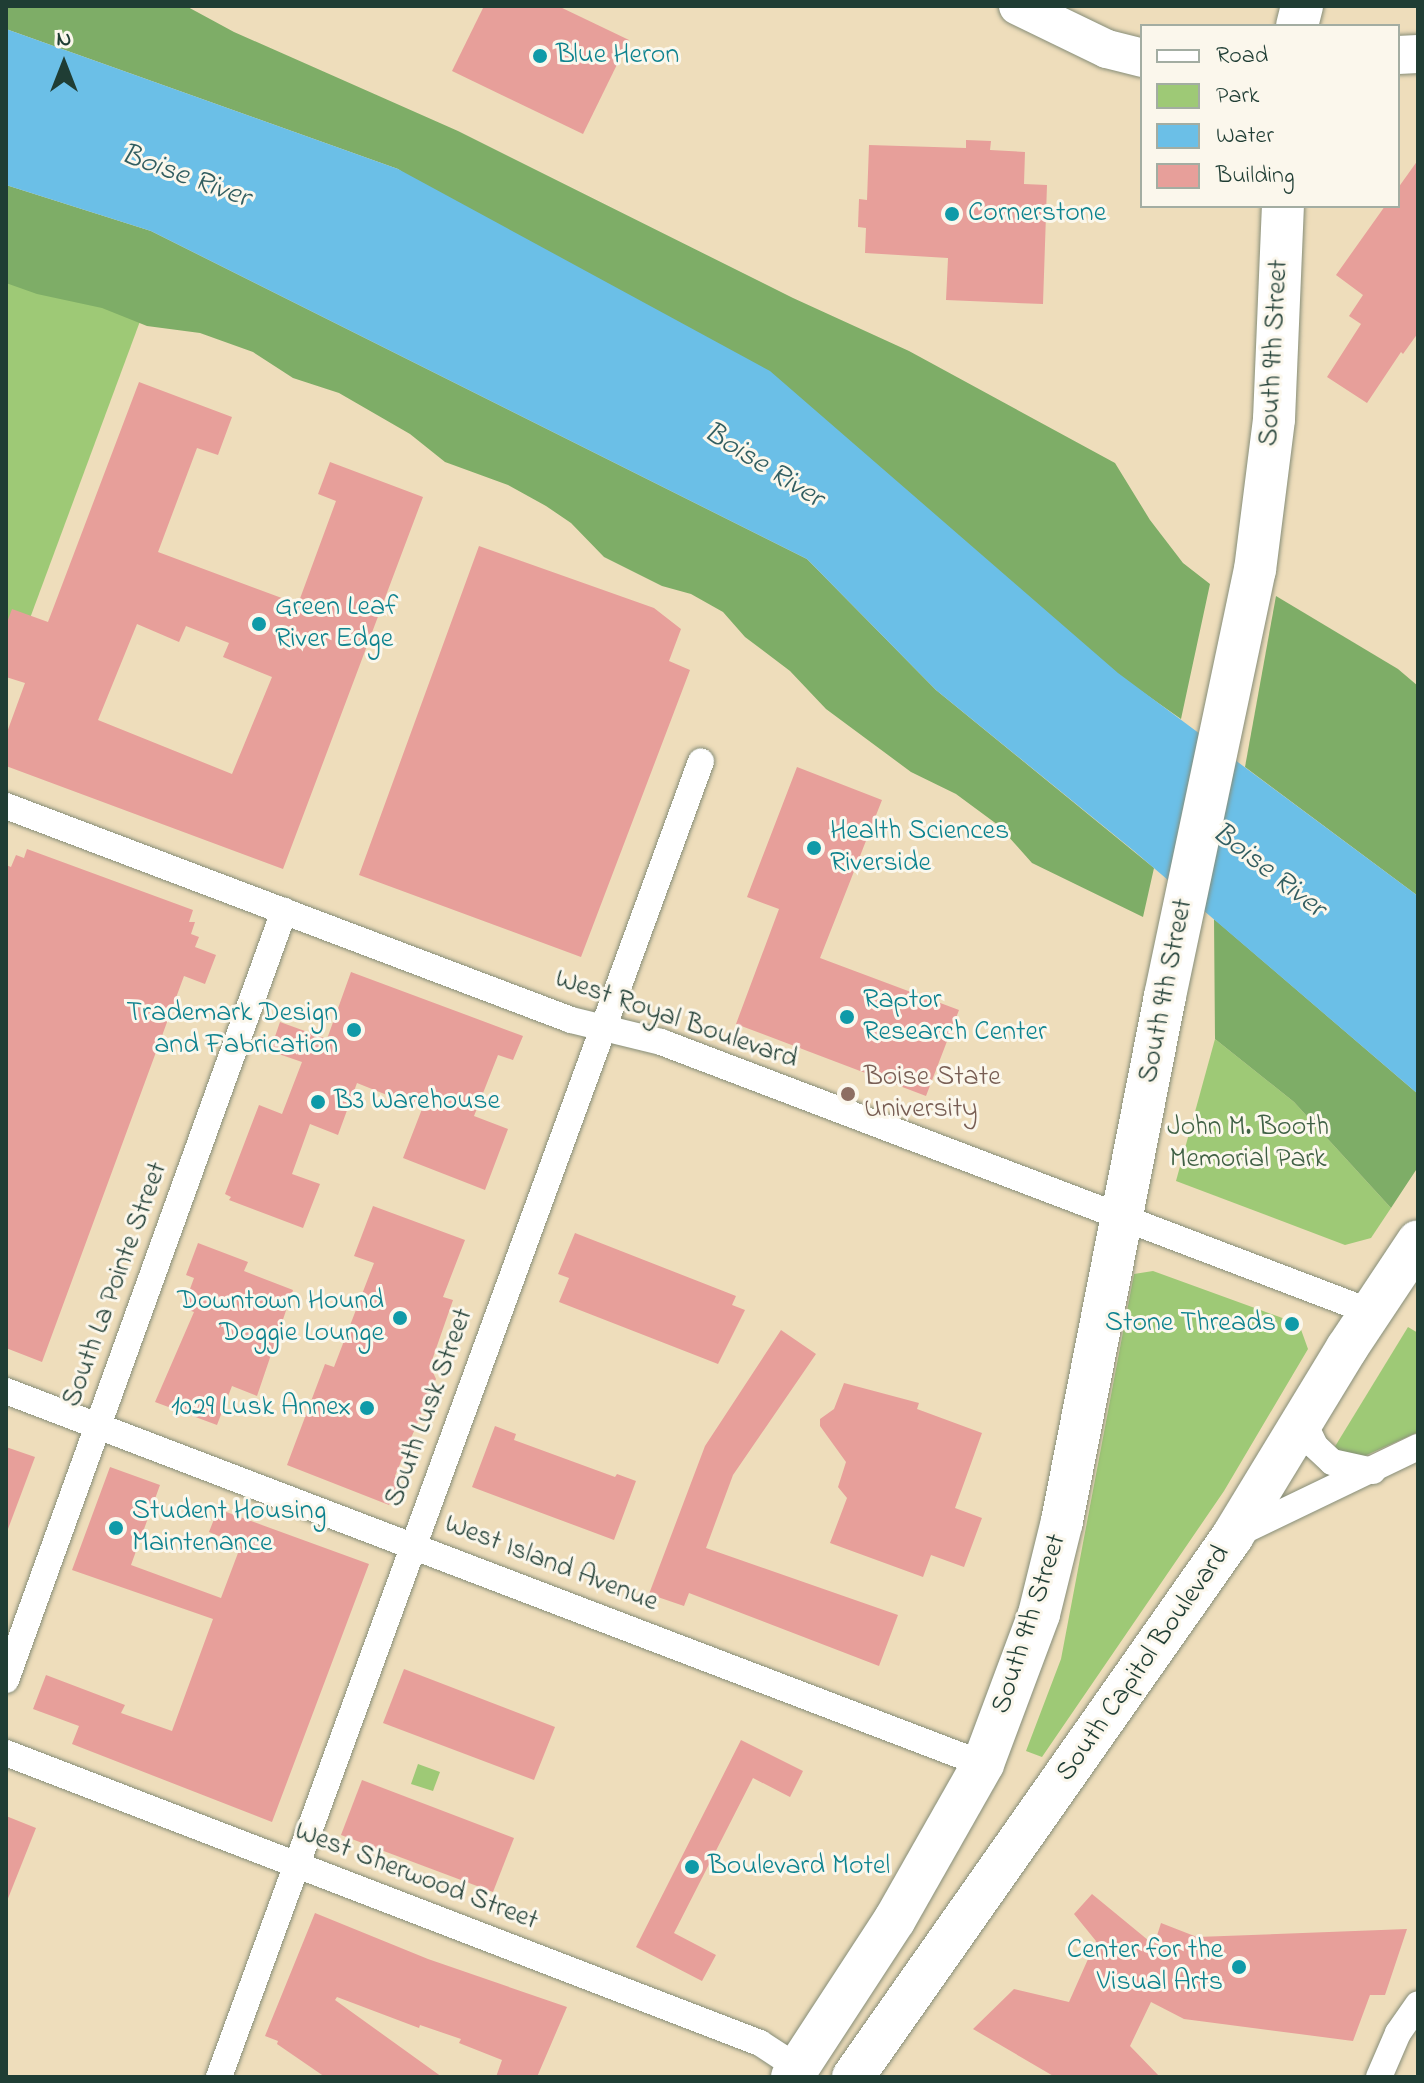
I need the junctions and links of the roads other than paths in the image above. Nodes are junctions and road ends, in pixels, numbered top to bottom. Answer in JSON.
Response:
{"nodes":[{"id":1,"x":1018,"y":6,"type":"edge"},
{"id":2,"x":1140,"y":57,"type":"edge"},
{"id":3,"x":1283,"y":208,"type":"edge"},
{"id":4,"x":701,"y":761,"type":"dead end"},
{"id":5,"x":6,"y":806,"type":"edge"},
{"id":6,"x":284,"y":911,"type":"junction"},
{"id":7,"x":604,"y":1026,"type":"junction"},
{"id":8,"x":1124,"y":1219,"type":"junction"},
{"id":9,"x":1418,"y":1241,"type":"edge"},
{"id":10,"x":1371,"y":1312,"type":"junction"},
{"id":11,"x":6,"y":1391,"type":"edge"},
{"id":12,"x":1303,"y":1421,"type":"junction"},
{"id":13,"x":99,"y":1426,"type":"junction"},
{"id":14,"x":1418,"y":1447,"type":"edge"},
{"id":15,"x":1373,"y":1471,"type":"junction"},
{"id":16,"x":1232,"y":1537,"type":"junction"},
{"id":17,"x":414,"y":1546,"type":"junction"},
{"id":18,"x":6,"y":1680,"type":"edge"},
{"id":19,"x":6,"y":1753,"type":"edge"},
{"id":20,"x":983,"y":1764,"type":"junction"},
{"id":21,"x":297,"y":1865,"type":"junction"},
{"id":22,"x":1418,"y":2004,"type":"edge"},
{"id":23,"x":795,"y":2072,"type":"edge"},
{"id":24,"x":219,"y":2077,"type":"edge"},
{"id":25,"x":853,"y":2077,"type":"edge"},
{"id":26,"x":1379,"y":2077,"type":"edge"}],
"edges":[{"from":1,"to":2,"type":"main road"},
{"from":3,"to":8,"type":"main road","name":"South 9th Street"},
{"from":4,"to":7,"type":"street","name":"South Lusk Street"},
{"from":5,"to":6,"type":"street","name":"West Royal Boulevard"},
{"from":6,"to":7,"type":"street","name":"West Royal Boulevard"},
{"from":6,"to":13,"type":"street","name":"South La Pointe Street"},
{"from":7,"to":8,"type":"street","name":"West Royal Boulevard"},
{"from":7,"to":17,"type":"street","name":"South Lusk Street"},
{"from":8,"to":10,"type":"street","name":"West Royal Boulevard"},
{"from":8,"to":20,"type":"main road","name":"South 9th Street"},
{"from":9,"to":10,"type":"main road","name":"South Capitol Boulevard"},
{"from":10,"to":12,"type":"main road","name":"South Capitol Boulevard"},
{"from":11,"to":13,"type":"street","name":"West Island Avenue"},
{"from":12,"to":15,"type":"street"},
{"from":12,"to":16,"type":"main road","name":"South Capitol Boulevard"},
{"from":13,"to":17,"type":"street","name":"West Island Avenue"},
{"from":13,"to":18,"type":"street","name":"South La Pointe Street"},
{"from":14,"to":15,"type":"street"},
{"from":15,"to":16,"type":"street"},
{"from":16,"to":25,"type":"main road","name":"South Capitol Boulevard"},
{"from":17,"to":20,"type":"street","name":"West Island Avenue"},
{"from":17,"to":21,"type":"street","name":"South Lusk Street"},
{"from":19,"to":21,"type":"street","name":"West Sherwood Street"},
{"from":20,"to":23,"type":"main road"},
{"from":21,"to":23,"type":"street","name":"West Sherwood Street"},
{"from":21,"to":24,"type":"street","name":"South Lusk Street"},
{"from":22,"to":26,"type":"street"}]}
